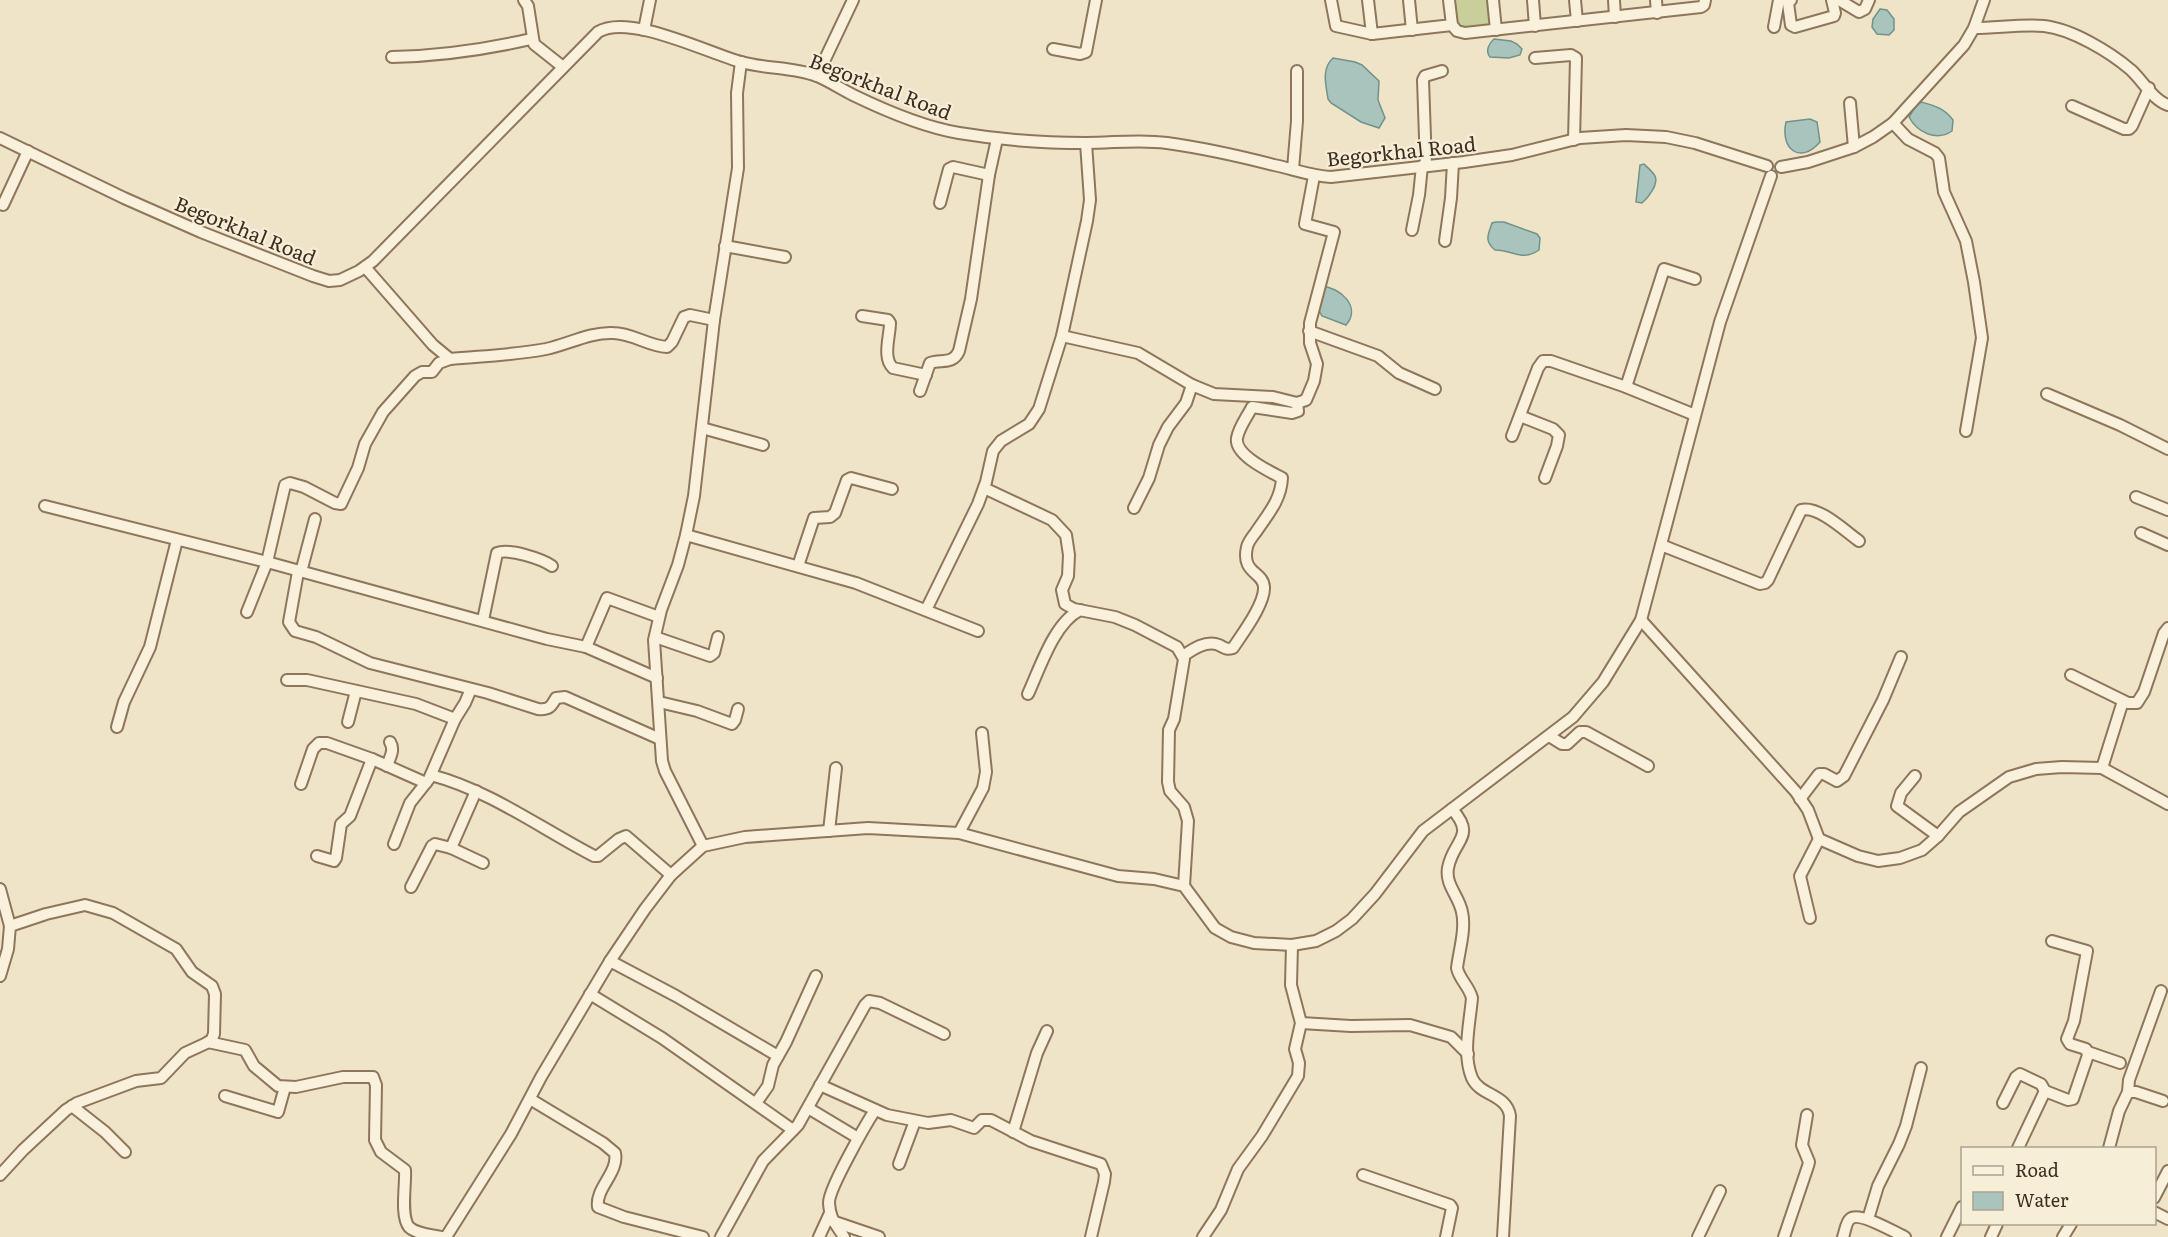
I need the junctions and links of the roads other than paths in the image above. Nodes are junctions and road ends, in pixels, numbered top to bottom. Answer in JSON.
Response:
{"nodes":[{"id":1,"x":524,"y":0,"type":"edge"},
{"id":2,"x":650,"y":0,"type":"edge"},
{"id":3,"x":853,"y":0,"type":"edge"},
{"id":4,"x":1096,"y":0,"type":"edge"},
{"id":5,"x":1331,"y":0,"type":"edge"},
{"id":6,"x":1368,"y":0,"type":"edge"},
{"id":7,"x":1409,"y":0,"type":"edge"},
{"id":8,"x":1449,"y":0,"type":"edge"},
{"id":9,"x":1493,"y":0,"type":"edge"},
{"id":10,"x":1533,"y":0,"type":"edge"},
{"id":11,"x":1575,"y":0,"type":"edge"},
{"id":12,"x":1614,"y":0,"type":"edge"},
{"id":13,"x":1656,"y":0,"type":"edge"},
{"id":14,"x":1705,"y":0,"type":"edge"},
{"id":15,"x":1779,"y":0,"type":"edge"},
{"id":16,"x":1791,"y":0,"type":"edge"},
{"id":17,"x":1832,"y":0,"type":"edge"},
{"id":18,"x":1839,"y":0,"type":"edge"},
{"id":19,"x":1869,"y":0,"type":"edge"},
{"id":20,"x":1984,"y":0,"type":"edge"},
{"id":21,"x":1657,"y":13,"type":"junction"},
{"id":22,"x":1615,"y":17,"type":"junction"},
{"id":23,"x":1577,"y":21,"type":"junction"},
{"id":24,"x":1452,"y":25,"type":"junction"},
{"id":25,"x":1536,"y":26,"type":"junction"},
{"id":26,"x":1774,"y":27,"type":"dead end"},
{"id":27,"x":1974,"y":28,"type":"junction"},
{"id":28,"x":644,"y":30,"type":"junction"},
{"id":29,"x":1412,"y":30,"type":"junction"},
{"id":30,"x":1497,"y":30,"type":"junction"},
{"id":31,"x":1372,"y":34,"type":"junction"},
{"id":32,"x":531,"y":39,"type":"junction"},
{"id":33,"x":1053,"y":49,"type":"dead end"},
{"id":34,"x":392,"y":57,"type":"dead end"},
{"id":35,"x":1535,"y":58,"type":"dead end"},
{"id":36,"x":741,"y":62,"type":"junction"},
{"id":37,"x":563,"y":67,"type":"junction"},
{"id":38,"x":1297,"y":71,"type":"dead end"},
{"id":39,"x":1442,"y":71,"type":"dead end"},
{"id":40,"x":817,"y":76,"type":"junction"},
{"id":41,"x":2149,"y":88,"type":"junction"},
{"id":42,"x":1850,"y":103,"type":"dead end"},
{"id":43,"x":2168,"y":105,"type":"edge"},
{"id":44,"x":2072,"y":106,"type":"dead end"},
{"id":45,"x":1893,"y":123,"type":"junction"},
{"id":46,"x":0,"y":138,"type":"edge"},
{"id":47,"x":997,"y":138,"type":"junction"},
{"id":48,"x":1574,"y":140,"type":"junction"},
{"id":49,"x":1086,"y":143,"type":"junction"},
{"id":50,"x":1854,"y":147,"type":"junction"},
{"id":51,"x":28,"y":151,"type":"junction"},
{"id":52,"x":1453,"y":163,"type":"junction"},
{"id":53,"x":1424,"y":166,"type":"junction"},
{"id":54,"x":1293,"y":169,"type":"junction"},
{"id":55,"x":1769,"y":171,"type":"junction"},
{"id":56,"x":989,"y":176,"type":"junction"},
{"id":57,"x":1314,"y":176,"type":"junction"},
{"id":58,"x":940,"y":203,"type":"dead end"},
{"id":59,"x":3,"y":205,"type":"dead end"},
{"id":60,"x":1412,"y":230,"type":"dead end"},
{"id":61,"x":1445,"y":241,"type":"dead end"},
{"id":62,"x":725,"y":246,"type":"junction"},
{"id":63,"x":785,"y":257,"type":"dead end"},
{"id":64,"x":365,"y":267,"type":"junction"},
{"id":65,"x":1695,"y":279,"type":"dead end"},
{"id":66,"x":862,"y":316,"type":"dead end"},
{"id":67,"x":714,"y":320,"type":"junction"},
{"id":68,"x":1309,"y":331,"type":"junction"},
{"id":69,"x":1062,"y":336,"type":"junction"},
{"id":70,"x":450,"y":359,"type":"junction"},
{"id":71,"x":926,"y":375,"type":"junction"},
{"id":72,"x":1192,"y":385,"type":"junction"},
{"id":73,"x":1626,"y":387,"type":"junction"},
{"id":74,"x":1435,"y":389,"type":"dead end"},
{"id":75,"x":920,"y":391,"type":"dead end"},
{"id":76,"x":2047,"y":394,"type":"dead end"},
{"id":77,"x":1298,"y":403,"type":"junction"},
{"id":78,"x":1520,"y":416,"type":"junction"},
{"id":79,"x":1695,"y":416,"type":"junction"},
{"id":80,"x":702,"y":428,"type":"junction"},
{"id":81,"x":1966,"y":431,"type":"dead end"},
{"id":82,"x":1512,"y":436,"type":"dead end"},
{"id":83,"x":763,"y":445,"type":"dead end"},
{"id":84,"x":2168,"y":449,"type":"edge"},
{"id":85,"x":1545,"y":478,"type":"dead end"},
{"id":86,"x":984,"y":488,"type":"junction"},
{"id":87,"x":892,"y":489,"type":"dead end"},
{"id":88,"x":2136,"y":497,"type":"dead end"},
{"id":89,"x":45,"y":506,"type":"dead end"},
{"id":90,"x":1134,"y":508,"type":"dead end"},
{"id":91,"x":2168,"y":510,"type":"edge"},
{"id":92,"x":315,"y":519,"type":"dead end"},
{"id":93,"x":2141,"y":533,"type":"dead end"},
{"id":94,"x":686,"y":535,"type":"junction"},
{"id":95,"x":177,"y":540,"type":"junction"},
{"id":96,"x":1859,"y":541,"type":"dead end"},
{"id":97,"x":1661,"y":545,"type":"junction"},
{"id":98,"x":2168,"y":545,"type":"edge"},
{"id":99,"x":267,"y":562,"type":"junction"},
{"id":100,"x":552,"y":566,"type":"dead end"},
{"id":101,"x":798,"y":566,"type":"junction"},
{"id":102,"x":299,"y":572,"type":"junction"},
{"id":103,"x":926,"y":610,"type":"junction"},
{"id":104,"x":1080,"y":610,"type":"junction"},
{"id":105,"x":247,"y":612,"type":"dead end"},
{"id":106,"x":659,"y":617,"type":"junction"},
{"id":107,"x":483,"y":620,"type":"junction"},
{"id":108,"x":1641,"y":620,"type":"junction"},
{"id":109,"x":2168,"y":628,"type":"edge"},
{"id":110,"x":978,"y":631,"type":"dead end"},
{"id":111,"x":655,"y":637,"type":"junction"},
{"id":112,"x":718,"y":637,"type":"dead end"},
{"id":113,"x":586,"y":647,"type":"junction"},
{"id":114,"x":1183,"y":656,"type":"junction"},
{"id":115,"x":1901,"y":657,"type":"dead end"},
{"id":116,"x":2071,"y":675,"type":"dead end"},
{"id":117,"x":657,"y":678,"type":"junction"},
{"id":118,"x":287,"y":680,"type":"dead end"},
{"id":119,"x":471,"y":689,"type":"junction"},
{"id":120,"x":356,"y":691,"type":"junction"},
{"id":121,"x":1028,"y":694,"type":"dead end"},
{"id":122,"x":2123,"y":701,"type":"junction"},
{"id":123,"x":658,"y":702,"type":"junction"},
{"id":124,"x":738,"y":709,"type":"dead end"},
{"id":125,"x":455,"y":719,"type":"junction"},
{"id":126,"x":348,"y":722,"type":"dead end"},
{"id":127,"x":117,"y":728,"type":"dead end"},
{"id":128,"x":982,"y":733,"type":"dead end"},
{"id":129,"x":1549,"y":736,"type":"junction"},
{"id":130,"x":660,"y":739,"type":"junction"},
{"id":131,"x":390,"y":742,"type":"dead end"},
{"id":132,"x":372,"y":759,"type":"junction"},
{"id":133,"x":387,"y":766,"type":"junction"},
{"id":134,"x":1648,"y":766,"type":"dead end"},
{"id":135,"x":836,"y":768,"type":"dead end"},
{"id":136,"x":2102,"y":768,"type":"junction"},
{"id":137,"x":1915,"y":776,"type":"dead end"},
{"id":138,"x":429,"y":779,"type":"junction"},
{"id":139,"x":301,"y":783,"type":"dead end"},
{"id":140,"x":476,"y":791,"type":"junction"},
{"id":141,"x":1800,"y":799,"type":"junction"},
{"id":142,"x":2168,"y":804,"type":"edge"},
{"id":143,"x":1452,"y":809,"type":"junction"},
{"id":144,"x":829,"y":831,"type":"junction"},
{"id":145,"x":959,"y":833,"type":"junction"},
{"id":146,"x":1938,"y":836,"type":"junction"},
{"id":147,"x":1819,"y":839,"type":"junction"},
{"id":148,"x":394,"y":844,"type":"dead end"},
{"id":149,"x":703,"y":846,"type":"junction"},
{"id":150,"x":451,"y":848,"type":"junction"},
{"id":151,"x":316,"y":856,"type":"dead end"},
{"id":152,"x":483,"y":863,"type":"dead end"},
{"id":153,"x":671,"y":875,"type":"junction"},
{"id":154,"x":1184,"y":886,"type":"junction"},
{"id":155,"x":411,"y":887,"type":"dead end"},
{"id":156,"x":0,"y":889,"type":"edge"},
{"id":157,"x":1810,"y":918,"type":"dead end"},
{"id":158,"x":10,"y":926,"type":"junction"},
{"id":159,"x":2052,"y":941,"type":"dead end"},
{"id":160,"x":1292,"y":945,"type":"junction"},
{"id":161,"x":610,"y":961,"type":"junction"},
{"id":162,"x":0,"y":976,"type":"edge"},
{"id":163,"x":816,"y":976,"type":"dead end"},
{"id":164,"x":2161,"y":991,"type":"dead end"},
{"id":165,"x":590,"y":994,"type":"junction"},
{"id":166,"x":1301,"y":1023,"type":"junction"},
{"id":167,"x":1047,"y":1030,"type":"dead end"},
{"id":168,"x":944,"y":1034,"type":"dead end"},
{"id":169,"x":208,"y":1042,"type":"junction"},
{"id":170,"x":2088,"y":1052,"type":"junction"},
{"id":171,"x":1468,"y":1054,"type":"junction"},
{"id":172,"x":778,"y":1056,"type":"junction"},
{"id":173,"x":2120,"y":1063,"type":"dead end"},
{"id":174,"x":1921,"y":1068,"type":"dead end"},
{"id":175,"x":820,"y":1085,"type":"junction"},
{"id":176,"x":285,"y":1087,"type":"junction"},
{"id":177,"x":2045,"y":1091,"type":"junction"},
{"id":178,"x":2128,"y":1092,"type":"junction"},
{"id":179,"x":225,"y":1096,"type":"dead end"},
{"id":180,"x":530,"y":1099,"type":"junction"},
{"id":181,"x":2163,"y":1101,"type":"dead end"},
{"id":182,"x":756,"y":1103,"type":"junction"},
{"id":183,"x":2003,"y":1103,"type":"dead end"},
{"id":184,"x":72,"y":1106,"type":"junction"},
{"id":185,"x":808,"y":1108,"type":"junction"},
{"id":186,"x":874,"y":1110,"type":"junction"},
{"id":187,"x":1807,"y":1114,"type":"dead end"},
{"id":188,"x":915,"y":1121,"type":"junction"},
{"id":189,"x":793,"y":1130,"type":"junction"},
{"id":190,"x":1013,"y":1132,"type":"junction"},
{"id":191,"x":858,"y":1138,"type":"junction"},
{"id":192,"x":2019,"y":1147,"type":"edge"},
{"id":193,"x":2110,"y":1147,"type":"edge"},
{"id":194,"x":124,"y":1152,"type":"dead end"},
{"id":195,"x":899,"y":1164,"type":"dead end"},
{"id":196,"x":2168,"y":1171,"type":"edge"},
{"id":197,"x":0,"y":1175,"type":"edge"},
{"id":198,"x":1363,"y":1175,"type":"dead end"},
{"id":199,"x":1720,"y":1191,"type":"dead end"},
{"id":200,"x":2156,"y":1194,"type":"edge"},
{"id":201,"x":1961,"y":1209,"type":"edge"},
{"id":202,"x":831,"y":1217,"type":"junction"},
{"id":203,"x":1868,"y":1219,"type":"junction"},
{"id":204,"x":441,"y":1237,"type":"edge"},
{"id":205,"x":446,"y":1237,"type":"edge"},
{"id":206,"x":703,"y":1237,"type":"edge"},
{"id":207,"x":721,"y":1237,"type":"edge"},
{"id":208,"x":819,"y":1237,"type":"edge"},
{"id":209,"x":844,"y":1237,"type":"edge"},
{"id":210,"x":879,"y":1237,"type":"edge"},
{"id":211,"x":1091,"y":1237,"type":"edge"},
{"id":212,"x":1203,"y":1237,"type":"edge"},
{"id":213,"x":1446,"y":1237,"type":"edge"},
{"id":214,"x":1503,"y":1237,"type":"edge"},
{"id":215,"x":1698,"y":1237,"type":"edge"},
{"id":216,"x":1785,"y":1237,"type":"edge"},
{"id":217,"x":1843,"y":1237,"type":"edge"},
{"id":218,"x":1905,"y":1237,"type":"edge"},
{"id":219,"x":1947,"y":1237,"type":"edge"}],
"edges":[{"from":1,"to":32,"type":"street"},
{"from":2,"to":28,"type":"street"},
{"from":3,"to":40,"type":"street"},
{"from":4,"to":33,"type":"street"},
{"from":5,"to":31,"type":"street"},
{"from":6,"to":31,"type":"street"},
{"from":7,"to":29,"type":"street"},
{"from":8,"to":24,"type":"street"},
{"from":9,"to":30,"type":"street"},
{"from":10,"to":25,"type":"street"},
{"from":11,"to":23,"type":"street"},
{"from":12,"to":22,"type":"street"},
{"from":13,"to":21,"type":"street"},
{"from":14,"to":21,"type":"street"},
{"from":15,"to":26,"type":"street"},
{"from":16,"to":17,"type":"street"},
{"from":18,"to":19,"type":"street"},
{"from":20,"to":27,"type":"street"},
{"from":21,"to":22,"type":"street"},
{"from":22,"to":23,"type":"street"},
{"from":23,"to":25,"type":"street"},
{"from":24,"to":29,"type":"street"},
{"from":24,"to":30,"type":"street"},
{"from":25,"to":30,"type":"street"},
{"from":27,"to":41,"type":"street"},
{"from":27,"to":45,"type":"street"},
{"from":28,"to":36,"type":"street","name":"Begorkhal Road"},
{"from":28,"to":37,"type":"street","name":"Begorkhal Road"},
{"from":29,"to":31,"type":"street"},
{"from":32,"to":34,"type":"street"},
{"from":32,"to":37,"type":"street"},
{"from":35,"to":48,"type":"street"},
{"from":36,"to":40,"type":"street","name":"Begorkhal Road"},
{"from":36,"to":62,"type":"street"},
{"from":37,"to":64,"type":"street","name":"Begorkhal Road"},
{"from":38,"to":54,"type":"street"},
{"from":39,"to":53,"type":"street"},
{"from":40,"to":47,"type":"street","name":"Begorkhal Road"},
{"from":41,"to":43,"type":"street"},
{"from":41,"to":44,"type":"street"},
{"from":42,"to":50,"type":"street"},
{"from":45,"to":50,"type":"street"},
{"from":45,"to":81,"type":"street"},
{"from":46,"to":51,"type":"street","name":"Begorkhal Road"},
{"from":47,"to":49,"type":"street","name":"Begorkhal Road"},
{"from":47,"to":56,"type":"street"},
{"from":48,"to":52,"type":"street","name":"Begorkhal Road"},
{"from":48,"to":55,"type":"street","name":"Begorkhal Road"},
{"from":49,"to":54,"type":"street","name":"Begorkhal Road"},
{"from":49,"to":69,"type":"street"},
{"from":50,"to":55,"type":"street","name":"Begorkhal Road"},
{"from":51,"to":59,"type":"street"},
{"from":51,"to":64,"type":"street","name":"Begorkhal Road"},
{"from":52,"to":53,"type":"street","name":"Begorkhal Road"},
{"from":52,"to":61,"type":"street"},
{"from":53,"to":57,"type":"street","name":"Begorkhal Road"},
{"from":53,"to":60,"type":"street"},
{"from":54,"to":57,"type":"street","name":"Begorkhal Road"},
{"from":55,"to":79,"type":"street"},
{"from":56,"to":58,"type":"street"},
{"from":56,"to":71,"type":"street"},
{"from":57,"to":68,"type":"street"},
{"from":62,"to":63,"type":"street"},
{"from":62,"to":67,"type":"street"},
{"from":64,"to":70,"type":"street"},
{"from":65,"to":73,"type":"street"},
{"from":66,"to":71,"type":"street"},
{"from":67,"to":70,"type":"street"},
{"from":67,"to":80,"type":"street"},
{"from":68,"to":74,"type":"street"},
{"from":68,"to":77,"type":"street"},
{"from":69,"to":72,"type":"street"},
{"from":69,"to":86,"type":"street"},
{"from":70,"to":99,"type":"street"},
{"from":71,"to":75,"type":"street"},
{"from":72,"to":77,"type":"street"},
{"from":72,"to":90,"type":"street"},
{"from":73,"to":78,"type":"street"},
{"from":73,"to":79,"type":"street"},
{"from":76,"to":84,"type":"street"},
{"from":77,"to":114,"type":"street"},
{"from":78,"to":82,"type":"street"},
{"from":78,"to":85,"type":"street"},
{"from":79,"to":97,"type":"street"},
{"from":80,"to":83,"type":"street"},
{"from":80,"to":94,"type":"street"},
{"from":86,"to":103,"type":"street"},
{"from":86,"to":104,"type":"street"},
{"from":87,"to":101,"type":"street"},
{"from":88,"to":91,"type":"street"},
{"from":89,"to":95,"type":"street"},
{"from":92,"to":102,"type":"street"},
{"from":93,"to":98,"type":"street"},
{"from":94,"to":101,"type":"street"},
{"from":94,"to":106,"type":"street"},
{"from":95,"to":99,"type":"street"},
{"from":95,"to":127,"type":"street"},
{"from":96,"to":97,"type":"street"},
{"from":97,"to":108,"type":"street"},
{"from":99,"to":102,"type":"street"},
{"from":99,"to":105,"type":"street"},
{"from":100,"to":107,"type":"street"},
{"from":101,"to":103,"type":"street"},
{"from":102,"to":107,"type":"street"},
{"from":102,"to":119,"type":"street"},
{"from":103,"to":110,"type":"street"},
{"from":104,"to":114,"type":"street"},
{"from":104,"to":121,"type":"street"},
{"from":106,"to":111,"type":"street"},
{"from":106,"to":113,"type":"street"},
{"from":107,"to":113,"type":"street"},
{"from":108,"to":129,"type":"street"},
{"from":108,"to":141,"type":"street"},
{"from":109,"to":122,"type":"street"},
{"from":111,"to":112,"type":"street"},
{"from":111,"to":117,"type":"street"},
{"from":113,"to":117,"type":"street"},
{"from":114,"to":154,"type":"street"},
{"from":115,"to":141,"type":"street"},
{"from":116,"to":122,"type":"street"},
{"from":117,"to":123,"type":"street"},
{"from":118,"to":120,"type":"street"},
{"from":119,"to":125,"type":"street"},
{"from":119,"to":130,"type":"street"},
{"from":120,"to":125,"type":"street"},
{"from":120,"to":126,"type":"street"},
{"from":122,"to":136,"type":"street"},
{"from":123,"to":124,"type":"street"},
{"from":123,"to":130,"type":"street"},
{"from":125,"to":138,"type":"street"},
{"from":128,"to":145,"type":"street"},
{"from":129,"to":134,"type":"street"},
{"from":129,"to":143,"type":"street"},
{"from":130,"to":149,"type":"street"},
{"from":131,"to":133,"type":"street"},
{"from":132,"to":133,"type":"street"},
{"from":132,"to":139,"type":"street"},
{"from":132,"to":151,"type":"street"},
{"from":133,"to":138,"type":"street"},
{"from":135,"to":144,"type":"street"},
{"from":136,"to":142,"type":"street"},
{"from":136,"to":146,"type":"street"},
{"from":137,"to":146,"type":"street"},
{"from":138,"to":140,"type":"street"},
{"from":138,"to":148,"type":"street"},
{"from":140,"to":150,"type":"street"},
{"from":140,"to":153,"type":"street"},
{"from":141,"to":147,"type":"street"},
{"from":143,"to":160,"type":"street"},
{"from":143,"to":171,"type":"street"},
{"from":144,"to":145,"type":"street"},
{"from":144,"to":149,"type":"street"},
{"from":145,"to":154,"type":"street"},
{"from":146,"to":147,"type":"street"},
{"from":147,"to":157,"type":"street"},
{"from":149,"to":153,"type":"street"},
{"from":150,"to":152,"type":"street"},
{"from":150,"to":155,"type":"street"},
{"from":153,"to":161,"type":"street"},
{"from":154,"to":160,"type":"street"},
{"from":156,"to":158,"type":"street"},
{"from":158,"to":162,"type":"street"},
{"from":158,"to":169,"type":"street"},
{"from":159,"to":170,"type":"street"},
{"from":160,"to":166,"type":"street"},
{"from":161,"to":165,"type":"street"},
{"from":161,"to":172,"type":"street"},
{"from":163,"to":172,"type":"street"},
{"from":164,"to":178,"type":"street"},
{"from":165,"to":180,"type":"street"},
{"from":165,"to":182,"type":"street"},
{"from":166,"to":171,"type":"street"},
{"from":166,"to":212,"type":"street"},
{"from":167,"to":190,"type":"street"},
{"from":168,"to":175,"type":"street"},
{"from":169,"to":176,"type":"street"},
{"from":169,"to":184,"type":"street"},
{"from":170,"to":173,"type":"street"},
{"from":170,"to":177,"type":"street"},
{"from":171,"to":214,"type":"street"},
{"from":172,"to":182,"type":"street"},
{"from":174,"to":203,"type":"street"},
{"from":175,"to":185,"type":"street"},
{"from":175,"to":186,"type":"street"},
{"from":176,"to":179,"type":"street"},
{"from":176,"to":204,"type":"street"},
{"from":177,"to":183,"type":"street"},
{"from":177,"to":192,"type":"street"},
{"from":178,"to":181,"type":"street"},
{"from":178,"to":193,"type":"street"},
{"from":180,"to":205,"type":"street"},
{"from":180,"to":206,"type":"street"},
{"from":182,"to":189,"type":"street"},
{"from":184,"to":194,"type":"street"},
{"from":184,"to":197,"type":"street"},
{"from":185,"to":189,"type":"street"},
{"from":185,"to":191,"type":"street"},
{"from":186,"to":188,"type":"street"},
{"from":186,"to":191,"type":"street"},
{"from":187,"to":216,"type":"street"},
{"from":188,"to":190,"type":"street"},
{"from":188,"to":195,"type":"street"},
{"from":189,"to":207,"type":"street"},
{"from":190,"to":211,"type":"street"},
{"from":191,"to":202,"type":"street"},
{"from":196,"to":200,"type":"street"},
{"from":198,"to":213,"type":"street"},
{"from":199,"to":215,"type":"street"},
{"from":201,"to":219,"type":"street"},
{"from":202,"to":208,"type":"street"},
{"from":202,"to":209,"type":"street"},
{"from":202,"to":210,"type":"street"},
{"from":203,"to":217,"type":"street"},
{"from":203,"to":218,"type":"street"}]}
